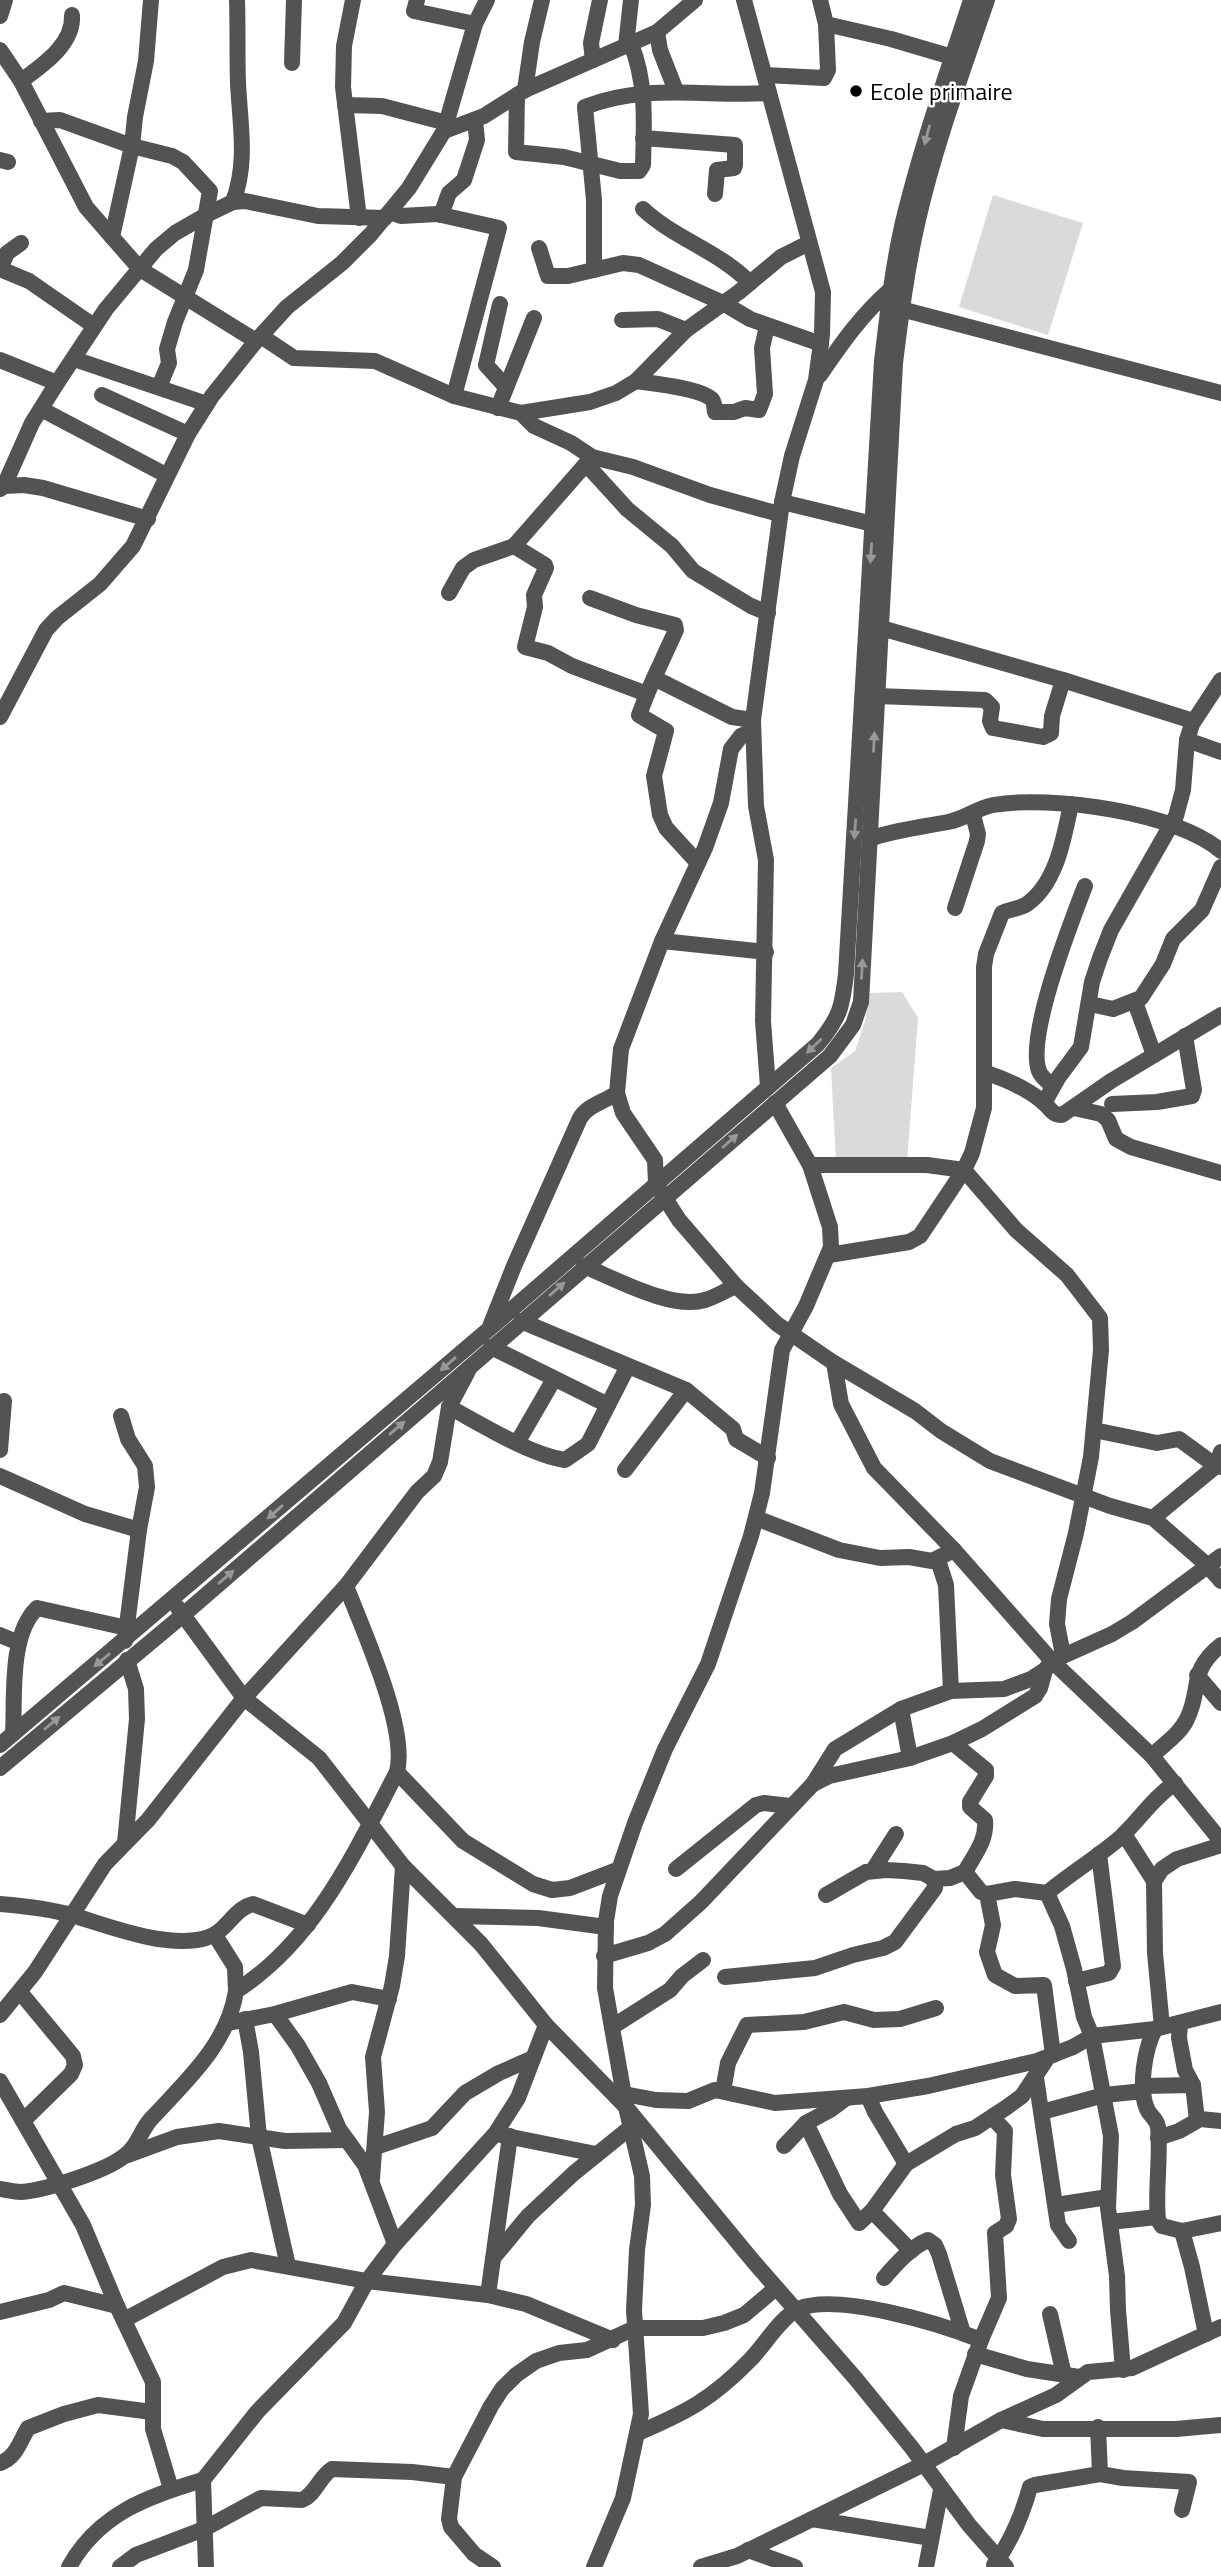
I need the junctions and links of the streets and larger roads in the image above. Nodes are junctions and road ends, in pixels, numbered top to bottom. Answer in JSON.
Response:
{"nodes":[{"id":1,"x":5,"y":0,"type":"edge"},
{"id":2,"x":152,"y":0,"type":"edge"},
{"id":3,"x":237,"y":0,"type":"edge"},
{"id":4,"x":294,"y":0,"type":"edge"},
{"id":5,"x":353,"y":0,"type":"edge"},
{"id":6,"x":416,"y":0,"type":"edge"},
{"id":7,"x":487,"y":0,"type":"edge"},
{"id":8,"x":542,"y":0,"type":"edge"},
{"id":9,"x":600,"y":0,"type":"edge"},
{"id":10,"x":631,"y":0,"type":"edge"},
{"id":11,"x":695,"y":0,"type":"edge"},
{"id":12,"x":744,"y":0,"type":"edge"},
{"id":13,"x":820,"y":0,"type":"edge"},
{"id":14,"x":971,"y":0,"type":"edge"},
{"id":15,"x":987,"y":0,"type":"edge"},
{"id":16,"x":72,"y":15,"type":"dead end"},
{"id":17,"x":0,"y":16,"type":"edge"},
{"id":18,"x":475,"y":24,"type":"junction"},
{"id":19,"x":826,"y":24,"type":"junction"},
{"id":20,"x":657,"y":32,"type":"junction"},
{"id":21,"x":628,"y":45,"type":"junction"},
{"id":22,"x":0,"y":50,"type":"edge"},
{"id":23,"x":952,"y":57,"type":"junction"},
{"id":24,"x":593,"y":60,"type":"junction"},
{"id":25,"x":292,"y":63,"type":"dead end"},
{"id":26,"x":765,"y":75,"type":"junction"},
{"id":27,"x":21,"y":81,"type":"junction"},
{"id":28,"x":676,"y":91,"type":"junction"},
{"id":29,"x":521,"y":93,"type":"junction"},
{"id":30,"x":769,"y":93,"type":"junction"},
{"id":31,"x":644,"y":94,"type":"junction"},
{"id":32,"x":345,"y":105,"type":"junction"},
{"id":33,"x":475,"y":120,"type":"junction"},
{"id":34,"x":41,"y":121,"type":"junction"},
{"id":35,"x":445,"y":127,"type":"junction"},
{"id":36,"x":643,"y":138,"type":"junction"},
{"id":37,"x":132,"y":146,"type":"junction"},
{"id":38,"x":592,"y":163,"type":"junction"},
{"id":39,"x":715,"y":194,"type":"dead end"},
{"id":40,"x":233,"y":202,"type":"junction"},
{"id":41,"x":643,"y":209,"type":"dead end"},
{"id":42,"x":208,"y":214,"type":"junction"},
{"id":43,"x":388,"y":215,"type":"junction"},
{"id":44,"x":441,"y":215,"type":"junction"},
{"id":45,"x":359,"y":218,"type":"junction"},
{"id":46,"x":112,"y":237,"type":"junction"},
{"id":47,"x":21,"y":243,"type":"dead end"},
{"id":48,"x":809,"y":243,"type":"junction"},
{"id":49,"x":3,"y":246,"type":"edge"},
{"id":50,"x":539,"y":248,"type":"dead end"},
{"id":51,"x":0,"y":269,"type":"edge"},
{"id":52,"x":139,"y":269,"type":"junction"},
{"id":53,"x":594,"y":270,"type":"junction"},
{"id":54,"x":750,"y":283,"type":"junction"},
{"id":55,"x":891,"y":289,"type":"junction"},
{"id":56,"x":184,"y":296,"type":"junction"},
{"id":57,"x":723,"y":303,"type":"junction"},
{"id":58,"x":500,"y":304,"type":"dead end"},
{"id":59,"x":901,"y":309,"type":"junction"},
{"id":60,"x":534,"y":318,"type":"dead end"},
{"id":61,"x":622,"y":320,"type":"dead end"},
{"id":62,"x":94,"y":326,"type":"junction"},
{"id":63,"x":767,"y":326,"type":"junction"},
{"id":64,"x":686,"y":330,"type":"junction"},
{"id":65,"x":259,"y":338,"type":"junction"},
{"id":66,"x":821,"y":344,"type":"junction"},
{"id":67,"x":74,"y":359,"type":"junction"},
{"id":68,"x":0,"y":360,"type":"edge"},
{"id":69,"x":816,"y":380,"type":"junction"},
{"id":70,"x":636,"y":381,"type":"junction"},
{"id":71,"x":57,"y":383,"type":"junction"},
{"id":72,"x":159,"y":387,"type":"junction"},
{"id":73,"x":506,"y":387,"type":"junction"},
{"id":74,"x":1221,"y":393,"type":"edge"},
{"id":75,"x":102,"y":395,"type":"dead end"},
{"id":76,"x":454,"y":396,"type":"junction"},
{"id":77,"x":207,"y":404,"type":"junction"},
{"id":78,"x":498,"y":408,"type":"junction"},
{"id":79,"x":41,"y":409,"type":"junction"},
{"id":80,"x":521,"y":413,"type":"junction"},
{"id":81,"x":188,"y":434,"type":"junction"},
{"id":82,"x":883,"y":454,"type":"junction"},
{"id":83,"x":589,"y":460,"type":"junction"},
{"id":84,"x":166,"y":475,"type":"junction"},
{"id":85,"x":2,"y":488,"type":"edge"},
{"id":86,"x":781,"y":508,"type":"junction"},
{"id":87,"x":148,"y":519,"type":"junction"},
{"id":88,"x":873,"y":524,"type":"junction"},
{"id":89,"x":514,"y":547,"type":"junction"},
{"id":90,"x":449,"y":593,"type":"dead end"},
{"id":91,"x":590,"y":598,"type":"dead end"},
{"id":92,"x":768,"y":613,"type":"junction"},
{"id":93,"x":881,"y":628,"type":"junction"},
{"id":94,"x":654,"y":678,"type":"junction"},
{"id":95,"x":1063,"y":680,"type":"junction"},
{"id":96,"x":1221,"y":680,"type":"edge"},
{"id":97,"x":647,"y":694,"type":"junction"},
{"id":98,"x":877,"y":696,"type":"junction"},
{"id":99,"x":1214,"y":705,"type":"edge"},
{"id":100,"x":0,"y":717,"type":"edge"},
{"id":101,"x":1193,"y":721,"type":"junction"},
{"id":102,"x":753,"y":726,"type":"junction"},
{"id":103,"x":1187,"y":740,"type":"junction"},
{"id":104,"x":1221,"y":752,"type":"edge"},
{"id":105,"x":1071,"y":804,"type":"junction"},
{"id":106,"x":973,"y":815,"type":"junction"},
{"id":107,"x":1171,"y":824,"type":"junction"},
{"id":108,"x":869,"y":839,"type":"junction"},
{"id":109,"x":1221,"y":850,"type":"edge"},
{"id":110,"x":698,"y":863,"type":"junction"},
{"id":111,"x":1221,"y":867,"type":"edge"},
{"id":112,"x":1085,"y":886,"type":"dead end"},
{"id":113,"x":955,"y":908,"type":"dead end"},
{"id":114,"x":662,"y":941,"type":"junction"},
{"id":115,"x":766,"y":952,"type":"junction"},
{"id":116,"x":1135,"y":1002,"type":"junction"},
{"id":117,"x":1090,"y":1004,"type":"junction"},
{"id":118,"x":1221,"y":1015,"type":"edge"},
{"id":119,"x":1185,"y":1036,"type":"junction"},
{"id":120,"x":1153,"y":1055,"type":"junction"},
{"id":121,"x":984,"y":1072,"type":"junction"},
{"id":122,"x":1053,"y":1086,"type":"junction"},
{"id":123,"x":768,"y":1087,"type":"junction"},
{"id":124,"x":617,"y":1093,"type":"junction"},
{"id":125,"x":775,"y":1103,"type":"junction"},
{"id":126,"x":1044,"y":1103,"type":"junction"},
{"id":127,"x":1112,"y":1104,"type":"dead end"},
{"id":128,"x":1073,"y":1108,"type":"junction"},
{"id":129,"x":810,"y":1165,"type":"junction"},
{"id":130,"x":964,"y":1170,"type":"junction"},
{"id":131,"x":1221,"y":1173,"type":"edge"},
{"id":132,"x":660,"y":1191,"type":"junction"},
{"id":133,"x":829,"y":1255,"type":"junction"},
{"id":134,"x":584,"y":1266,"type":"junction"},
{"id":135,"x":736,"y":1286,"type":"junction"},
{"id":136,"x":521,"y":1321,"type":"junction"},
{"id":137,"x":489,"y":1329,"type":"junction"},
{"id":138,"x":790,"y":1334,"type":"junction"},
{"id":139,"x":491,"y":1347,"type":"junction"},
{"id":140,"x":472,"y":1363,"type":"junction"},
{"id":141,"x":834,"y":1363,"type":"junction"},
{"id":142,"x":628,"y":1366,"type":"junction"},
{"id":143,"x":554,"y":1379,"type":"junction"},
{"id":144,"x":686,"y":1390,"type":"junction"},
{"id":145,"x":4,"y":1401,"type":"dead end"},
{"id":146,"x":608,"y":1405,"type":"junction"},
{"id":147,"x":449,"y":1407,"type":"junction"},
{"id":148,"x":121,"y":1416,"type":"dead end"},
{"id":149,"x":1094,"y":1430,"type":"junction"},
{"id":150,"x":517,"y":1443,"type":"junction"},
{"id":151,"x":0,"y":1450,"type":"edge"},
{"id":152,"x":768,"y":1458,"type":"junction"},
{"id":153,"x":1219,"y":1462,"type":"edge"},
{"id":154,"x":625,"y":1470,"type":"dead end"},
{"id":155,"x":0,"y":1476,"type":"edge"},
{"id":156,"x":1083,"y":1494,"type":"junction"},
{"id":157,"x":756,"y":1518,"type":"junction"},
{"id":158,"x":1153,"y":1518,"type":"junction"},
{"id":159,"x":139,"y":1530,"type":"junction"},
{"id":160,"x":954,"y":1550,"type":"junction"},
{"id":161,"x":937,"y":1560,"type":"junction"},
{"id":162,"x":1214,"y":1560,"type":"edge"},
{"id":163,"x":1221,"y":1581,"type":"edge"},
{"id":164,"x":346,"y":1586,"type":"junction"},
{"id":165,"x":172,"y":1601,"type":"junction"},
{"id":166,"x":183,"y":1615,"type":"junction"},
{"id":167,"x":126,"y":1634,"type":"junction"},
{"id":168,"x":0,"y":1635,"type":"edge"},
{"id":169,"x":19,"y":1643,"type":"junction"},
{"id":170,"x":1221,"y":1645,"type":"edge"},
{"id":171,"x":127,"y":1660,"type":"junction"},
{"id":172,"x":1053,"y":1662,"type":"junction"},
{"id":173,"x":1197,"y":1675,"type":"junction"},
{"id":174,"x":951,"y":1692,"type":"junction"},
{"id":175,"x":244,"y":1698,"type":"junction"},
{"id":176,"x":1221,"y":1703,"type":"edge"},
{"id":177,"x":901,"y":1709,"type":"junction"},
{"id":178,"x":13,"y":1734,"type":"junction"},
{"id":179,"x":953,"y":1743,"type":"junction"},
{"id":180,"x":0,"y":1745,"type":"edge"},
{"id":181,"x":1152,"y":1755,"type":"junction"},
{"id":182,"x":910,"y":1758,"type":"junction"},
{"id":183,"x":0,"y":1768,"type":"edge"},
{"id":184,"x":397,"y":1772,"type":"junction"},
{"id":185,"x":1175,"y":1783,"type":"junction"},
{"id":186,"x":813,"y":1784,"type":"junction"},
{"id":187,"x":790,"y":1806,"type":"junction"},
{"id":188,"x":370,"y":1822,"type":"junction"},
{"id":189,"x":896,"y":1834,"type":"dead end"},
{"id":190,"x":1124,"y":1834,"type":"junction"},
{"id":191,"x":125,"y":1843,"type":"junction"},
{"id":192,"x":1221,"y":1843,"type":"edge"},
{"id":193,"x":1099,"y":1854,"type":"junction"},
{"id":194,"x":403,"y":1866,"type":"junction"},
{"id":195,"x":676,"y":1869,"type":"dead end"},
{"id":196,"x":617,"y":1870,"type":"junction"},
{"id":197,"x":873,"y":1871,"type":"junction"},
{"id":198,"x":965,"y":1872,"type":"junction"},
{"id":199,"x":934,"y":1879,"type":"junction"},
{"id":200,"x":1154,"y":1881,"type":"junction"},
{"id":201,"x":1047,"y":1893,"type":"junction"},
{"id":202,"x":987,"y":1894,"type":"junction"},
{"id":203,"x":826,"y":1895,"type":"dead end"},
{"id":204,"x":0,"y":1904,"type":"edge"},
{"id":205,"x":72,"y":1916,"type":"junction"},
{"id":206,"x":454,"y":1916,"type":"junction"},
{"id":207,"x":308,"y":1925,"type":"junction"},
{"id":208,"x":606,"y":1927,"type":"junction"},
{"id":209,"x":215,"y":1935,"type":"junction"},
{"id":210,"x":604,"y":1956,"type":"junction"},
{"id":211,"x":703,"y":1960,"type":"dead end"},
{"id":212,"x":725,"y":1978,"type":"dead end"},
{"id":213,"x":1076,"y":1981,"type":"junction"},
{"id":214,"x":236,"y":1991,"type":"junction"},
{"id":215,"x":20,"y":1992,"type":"junction"},
{"id":216,"x":389,"y":1998,"type":"junction"},
{"id":217,"x":936,"y":2008,"type":"dead end"},
{"id":218,"x":1221,"y":2012,"type":"edge"},
{"id":219,"x":275,"y":2014,"type":"junction"},
{"id":220,"x":0,"y":2015,"type":"edge"},
{"id":221,"x":245,"y":2020,"type":"junction"},
{"id":222,"x":228,"y":2023,"type":"junction"},
{"id":223,"x":1180,"y":2023,"type":"junction"},
{"id":224,"x":545,"y":2025,"type":"junction"},
{"id":225,"x":612,"y":2027,"type":"junction"},
{"id":226,"x":1159,"y":2028,"type":"junction"},
{"id":227,"x":1091,"y":2036,"type":"junction"},
{"id":228,"x":1050,"y":2056,"type":"junction"},
{"id":229,"x":533,"y":2058,"type":"junction"},
{"id":230,"x":1036,"y":2078,"type":"junction"},
{"id":231,"x":0,"y":2081,"type":"edge"},
{"id":232,"x":1193,"y":2085,"type":"junction"},
{"id":233,"x":1144,"y":2089,"type":"junction"},
{"id":234,"x":723,"y":2091,"type":"junction"},
{"id":235,"x":1104,"y":2095,"type":"junction"},
{"id":236,"x":868,"y":2096,"type":"junction"},
{"id":237,"x":845,"y":2098,"type":"junction"},
{"id":238,"x":625,"y":2101,"type":"junction"},
{"id":239,"x":1042,"y":2112,"type":"junction"},
{"id":240,"x":992,"y":2117,"type":"junction"},
{"id":241,"x":1197,"y":2120,"type":"junction"},
{"id":242,"x":23,"y":2121,"type":"junction"},
{"id":243,"x":1221,"y":2121,"type":"edge"},
{"id":244,"x":806,"y":2123,"type":"junction"},
{"id":245,"x":631,"y":2127,"type":"junction"},
{"id":246,"x":502,"y":2135,"type":"junction"},
{"id":247,"x":259,"y":2137,"type":"junction"},
{"id":248,"x":1158,"y":2138,"type":"junction"},
{"id":249,"x":347,"y":2140,"type":"junction"},
{"id":250,"x":784,"y":2146,"type":"dead end"},
{"id":251,"x":376,"y":2147,"type":"junction"},
{"id":252,"x":596,"y":2154,"type":"junction"},
{"id":253,"x":125,"y":2156,"type":"junction"},
{"id":254,"x":906,"y":2164,"type":"junction"},
{"id":255,"x":372,"y":2179,"type":"junction"},
{"id":256,"x":61,"y":2182,"type":"junction"},
{"id":257,"x":0,"y":2189,"type":"edge"},
{"id":258,"x":1108,"y":2197,"type":"junction"},
{"id":259,"x":1056,"y":2205,"type":"junction"},
{"id":260,"x":872,"y":2211,"type":"junction"},
{"id":261,"x":1157,"y":2217,"type":"junction"},
{"id":262,"x":1110,"y":2222,"type":"junction"},
{"id":263,"x":1221,"y":2224,"type":"edge"},
{"id":264,"x":1182,"y":2231,"type":"junction"},
{"id":265,"x":1069,"y":2241,"type":"dead end"},
{"id":266,"x":395,"y":2244,"type":"junction"},
{"id":267,"x":911,"y":2251,"type":"junction"},
{"id":268,"x":494,"y":2257,"type":"junction"},
{"id":269,"x":288,"y":2266,"type":"junction"},
{"id":270,"x":884,"y":2278,"type":"dead end"},
{"id":271,"x":367,"y":2281,"type":"junction"},
{"id":272,"x":776,"y":2288,"type":"junction"},
{"id":273,"x":488,"y":2295,"type":"junction"},
{"id":274,"x":796,"y":2310,"type":"junction"},
{"id":275,"x":0,"y":2312,"type":"edge"},
{"id":276,"x":120,"y":2313,"type":"junction"},
{"id":277,"x":1050,"y":2314,"type":"dead end"},
{"id":278,"x":635,"y":2328,"type":"junction"},
{"id":279,"x":1213,"y":2330,"type":"edge"},
{"id":280,"x":963,"y":2333,"type":"junction"},
{"id":281,"x":613,"y":2340,"type":"junction"},
{"id":282,"x":978,"y":2347,"type":"junction"},
{"id":283,"x":1124,"y":2370,"type":"junction"},
{"id":284,"x":1071,"y":2376,"type":"junction"},
{"id":285,"x":152,"y":2413,"type":"junction"},
{"id":286,"x":1001,"y":2420,"type":"junction"},
{"id":287,"x":1221,"y":2425,"type":"edge"},
{"id":288,"x":1098,"y":2427,"type":"junction"},
{"id":289,"x":638,"y":2433,"type":"junction"},
{"id":290,"x":954,"y":2448,"type":"junction"},
{"id":291,"x":0,"y":2463,"type":"edge"},
{"id":292,"x":924,"y":2464,"type":"junction"},
{"id":293,"x":1100,"y":2474,"type":"junction"},
{"id":294,"x":454,"y":2477,"type":"junction"},
{"id":295,"x":202,"y":2480,"type":"junction"},
{"id":296,"x":171,"y":2489,"type":"junction"},
{"id":297,"x":942,"y":2490,"type":"junction"},
{"id":298,"x":1182,"y":2510,"type":"dead end"},
{"id":299,"x":812,"y":2519,"type":"junction"},
{"id":300,"x":204,"y":2529,"type":"junction"},
{"id":301,"x":931,"y":2538,"type":"junction"},
{"id":302,"x":748,"y":2550,"type":"junction"},
{"id":303,"x":999,"y":2564,"type":"edge"},
{"id":304,"x":69,"y":2567,"type":"edge"},
{"id":305,"x":120,"y":2567,"type":"edge"},
{"id":306,"x":206,"y":2567,"type":"edge"},
{"id":307,"x":493,"y":2567,"type":"edge"},
{"id":308,"x":594,"y":2567,"type":"edge"},
{"id":309,"x":701,"y":2567,"type":"edge"},
{"id":310,"x":795,"y":2567,"type":"edge"},
{"id":311,"x":926,"y":2567,"type":"edge"}],
"edges":[{"from":1,"to":17,"type":"street"},
{"from":2,"to":37,"type":"street"},
{"from":3,"to":40,"type":"street"},
{"from":4,"to":25,"type":"street"},
{"from":5,"to":32,"type":"street"},
{"from":6,"to":18,"type":"street"},
{"from":7,"to":18,"type":"street"},
{"from":8,"to":29,"type":"street"},
{"from":9,"to":24,"type":"street"},
{"from":10,"to":21,"type":"street"},
{"from":11,"to":20,"type":"street"},
{"from":12,"to":26,"type":"street"},
{"from":13,"to":19,"type":"street"},
{"from":14,"to":23,"type":"street"},
{"from":15,"to":59,"type":"street"},
{"from":16,"to":27,"type":"street"},
{"from":18,"to":35,"type":"street"},
{"from":19,"to":23,"type":"street"},
{"from":19,"to":26,"type":"street"},
{"from":20,"to":21,"type":"street"},
{"from":20,"to":28,"type":"street"},
{"from":21,"to":24,"type":"street"},
{"from":21,"to":31,"type":"street"},
{"from":22,"to":27,"type":"street"},
{"from":23,"to":55,"type":"street","one_way":true},
{"from":24,"to":29,"type":"street"},
{"from":26,"to":30,"type":"street"},
{"from":27,"to":34,"type":"street"},
{"from":28,"to":30,"type":"street"},
{"from":28,"to":31,"type":"street"},
{"from":29,"to":33,"type":"street"},
{"from":29,"to":38,"type":"street"},
{"from":30,"to":48,"type":"street"},
{"from":31,"to":36,"type":"street"},
{"from":31,"to":38,"type":"street"},
{"from":32,"to":35,"type":"street"},
{"from":32,"to":45,"type":"street"},
{"from":33,"to":35,"type":"street"},
{"from":33,"to":44,"type":"street"},
{"from":34,"to":37,"type":"street"},
{"from":34,"to":46,"type":"street"},
{"from":35,"to":43,"type":"street"},
{"from":36,"to":38,"type":"street"},
{"from":36,"to":39,"type":"street"},
{"from":37,"to":42,"type":"street"},
{"from":37,"to":46,"type":"street"},
{"from":38,"to":53,"type":"street"},
{"from":40,"to":42,"type":"street"},
{"from":40,"to":45,"type":"street"},
{"from":41,"to":54,"type":"street"},
{"from":42,"to":52,"type":"street"},
{"from":42,"to":56,"type":"street"},
{"from":43,"to":44,"type":"street"},
{"from":43,"to":45,"type":"street"},
{"from":43,"to":65,"type":"street"},
{"from":44,"to":76,"type":"street"},
{"from":46,"to":52,"type":"street"},
{"from":47,"to":49,"type":"street"},
{"from":48,"to":54,"type":"street"},
{"from":48,"to":66,"type":"street"},
{"from":49,"to":51,"type":"street"},
{"from":50,"to":53,"type":"street"},
{"from":51,"to":62,"type":"street"},
{"from":52,"to":56,"type":"street"},
{"from":52,"to":62,"type":"street"},
{"from":53,"to":57,"type":"street"},
{"from":54,"to":57,"type":"street"},
{"from":55,"to":69,"type":"street"},
{"from":55,"to":82,"type":"street"},
{"from":56,"to":65,"type":"street"},
{"from":56,"to":72,"type":"street"},
{"from":57,"to":63,"type":"street"},
{"from":57,"to":64,"type":"street"},
{"from":58,"to":73,"type":"street"},
{"from":59,"to":74,"type":"street"},
{"from":59,"to":82,"type":"street"},
{"from":60,"to":73,"type":"street"},
{"from":61,"to":64,"type":"street"},
{"from":62,"to":67,"type":"street"},
{"from":63,"to":66,"type":"street"},
{"from":63,"to":70,"type":"street"},
{"from":64,"to":70,"type":"street"},
{"from":65,"to":76,"type":"street"},
{"from":65,"to":77,"type":"street"},
{"from":66,"to":69,"type":"street"},
{"from":67,"to":71,"type":"street"},
{"from":67,"to":72,"type":"street"},
{"from":68,"to":71,"type":"street"},
{"from":69,"to":86,"type":"street"},
{"from":70,"to":80,"type":"street"},
{"from":71,"to":79,"type":"street"},
{"from":72,"to":77,"type":"street"},
{"from":73,"to":78,"type":"street"},
{"from":75,"to":81,"type":"street"},
{"from":76,"to":78,"type":"street"},
{"from":77,"to":81,"type":"street"},
{"from":78,"to":80,"type":"street"},
{"from":79,"to":84,"type":"street"},
{"from":79,"to":85,"type":"street"},
{"from":80,"to":83,"type":"street"},
{"from":81,"to":84,"type":"street"},
{"from":82,"to":88,"type":"street"},
{"from":82,"to":93,"type":"street"},
{"from":83,"to":86,"type":"street"},
{"from":83,"to":89,"type":"street"},
{"from":83,"to":92,"type":"street"},
{"from":84,"to":87,"type":"street"},
{"from":85,"to":87,"type":"street"},
{"from":86,"to":88,"type":"street"},
{"from":86,"to":92,"type":"street"},
{"from":87,"to":100,"type":"street"},
{"from":88,"to":123,"type":"street","one_way":true},
{"from":89,"to":90,"type":"street"},
{"from":89,"to":97,"type":"street"},
{"from":91,"to":94,"type":"street"},
{"from":92,"to":102,"type":"street"},
{"from":93,"to":95,"type":"street"},
{"from":93,"to":98,"type":"street"},
{"from":94,"to":97,"type":"street"},
{"from":94,"to":102,"type":"street"},
{"from":95,"to":98,"type":"street"},
{"from":95,"to":101,"type":"street"},
{"from":96,"to":99,"type":"street"},
{"from":97,"to":110,"type":"street"},
{"from":108,"to":98,"type":"street","one_way":true},
{"from":99,"to":101,"type":"street"},
{"from":101,"to":103,"type":"street"},
{"from":102,"to":110,"type":"street"},
{"from":102,"to":115,"type":"street"},
{"from":103,"to":104,"type":"street"},
{"from":103,"to":107,"type":"street"},
{"from":105,"to":106,"type":"street"},
{"from":105,"to":107,"type":"street"},
{"from":105,"to":121,"type":"street"},
{"from":106,"to":108,"type":"street"},
{"from":106,"to":113,"type":"street"},
{"from":107,"to":109,"type":"street"},
{"from":107,"to":117,"type":"street"},
{"from":125,"to":108,"type":"street","one_way":true},
{"from":110,"to":114,"type":"street"},
{"from":111,"to":116,"type":"street"},
{"from":112,"to":122,"type":"street"},
{"from":114,"to":115,"type":"street"},
{"from":114,"to":124,"type":"street"},
{"from":115,"to":123,"type":"street"},
{"from":116,"to":117,"type":"street"},
{"from":116,"to":120,"type":"street"},
{"from":117,"to":122,"type":"street"},
{"from":118,"to":119,"type":"street"},
{"from":119,"to":120,"type":"street"},
{"from":119,"to":127,"type":"street"},
{"from":120,"to":128,"type":"street"},
{"from":121,"to":126,"type":"street"},
{"from":121,"to":130,"type":"street"},
{"from":122,"to":126,"type":"street"},
{"from":123,"to":132,"type":"street"},
{"from":124,"to":132,"type":"street"},
{"from":124,"to":137,"type":"street"},
{"from":125,"to":129,"type":"street"},
{"from":132,"to":125,"type":"street","one_way":true},
{"from":126,"to":128,"type":"street"},
{"from":128,"to":131,"type":"street"},
{"from":129,"to":130,"type":"street"},
{"from":129,"to":133,"type":"street"},
{"from":130,"to":133,"type":"street"},
{"from":130,"to":149,"type":"street"},
{"from":132,"to":134,"type":"street"},
{"from":132,"to":135,"type":"street"},
{"from":132,"to":137,"type":"street"},
{"from":133,"to":138,"type":"street"},
{"from":134,"to":135,"type":"street"},
{"from":136,"to":134,"type":"street","one_way":true},
{"from":135,"to":138,"type":"street"},
{"from":136,"to":139,"type":"street"},
{"from":136,"to":142,"type":"street"},
{"from":137,"to":165,"type":"street","one_way":true},
{"from":138,"to":141,"type":"street"},
{"from":138,"to":152,"type":"street"},
{"from":139,"to":140,"type":"street"},
{"from":139,"to":143,"type":"street"},
{"from":140,"to":147,"type":"street"},
{"from":166,"to":140,"type":"street","one_way":true},
{"from":141,"to":156,"type":"street"},
{"from":141,"to":160,"type":"street"},
{"from":142,"to":144,"type":"street"},
{"from":142,"to":146,"type":"street"},
{"from":143,"to":146,"type":"street"},
{"from":143,"to":150,"type":"street"},
{"from":144,"to":152,"type":"street"},
{"from":144,"to":154,"type":"street"},
{"from":145,"to":151,"type":"street"},
{"from":146,"to":150,"type":"street"},
{"from":147,"to":150,"type":"street"},
{"from":147,"to":164,"type":"street"},
{"from":148,"to":159,"type":"street"},
{"from":149,"to":153,"type":"street"},
{"from":149,"to":156,"type":"street"},
{"from":152,"to":157,"type":"street"},
{"from":153,"to":158,"type":"street"},
{"from":155,"to":159,"type":"street"},
{"from":156,"to":158,"type":"street"},
{"from":156,"to":172,"type":"street"},
{"from":157,"to":161,"type":"street"},
{"from":157,"to":196,"type":"street"},
{"from":158,"to":162,"type":"street"},
{"from":159,"to":167,"type":"street"},
{"from":160,"to":161,"type":"street"},
{"from":160,"to":172,"type":"street"},
{"from":161,"to":174,"type":"street"},
{"from":162,"to":163,"type":"street"},
{"from":162,"to":172,"type":"street"},
{"from":164,"to":175,"type":"street"},
{"from":164,"to":184,"type":"street"},
{"from":165,"to":166,"type":"street"},
{"from":165,"to":167,"type":"street"},
{"from":166,"to":171,"type":"street"},
{"from":166,"to":175,"type":"street"},
{"from":167,"to":169,"type":"street"},
{"from":167,"to":178,"type":"street","one_way":true},
{"from":168,"to":169,"type":"street"},
{"from":169,"to":178,"type":"street"},
{"from":170,"to":173,"type":"street"},
{"from":183,"to":171,"type":"street","one_way":true},
{"from":171,"to":191,"type":"street"},
{"from":172,"to":174,"type":"street"},
{"from":172,"to":179,"type":"street"},
{"from":172,"to":181,"type":"street"},
{"from":173,"to":176,"type":"street"},
{"from":173,"to":181,"type":"street"},
{"from":174,"to":177,"type":"street"},
{"from":175,"to":188,"type":"street"},
{"from":175,"to":191,"type":"street"},
{"from":177,"to":182,"type":"street"},
{"from":177,"to":186,"type":"street"},
{"from":178,"to":180,"type":"street"},
{"from":179,"to":182,"type":"street"},
{"from":179,"to":198,"type":"street"},
{"from":181,"to":185,"type":"street"},
{"from":182,"to":186,"type":"street"},
{"from":184,"to":188,"type":"street"},
{"from":184,"to":196,"type":"street"},
{"from":185,"to":190,"type":"street"},
{"from":185,"to":192,"type":"street"},
{"from":186,"to":187,"type":"street"},
{"from":187,"to":195,"type":"street"},
{"from":187,"to":210,"type":"street"},
{"from":188,"to":194,"type":"street"},
{"from":188,"to":207,"type":"street"},
{"from":189,"to":197,"type":"street"},
{"from":190,"to":193,"type":"street"},
{"from":190,"to":200,"type":"street"},
{"from":191,"to":205,"type":"street"},
{"from":192,"to":200,"type":"street"},
{"from":193,"to":201,"type":"street"},
{"from":193,"to":213,"type":"street"},
{"from":194,"to":206,"type":"street"},
{"from":194,"to":216,"type":"street"},
{"from":196,"to":208,"type":"street"},
{"from":197,"to":199,"type":"street"},
{"from":197,"to":203,"type":"street"},
{"from":198,"to":199,"type":"street"},
{"from":198,"to":202,"type":"street"},
{"from":199,"to":212,"type":"street"},
{"from":200,"to":226,"type":"street"},
{"from":201,"to":202,"type":"street"},
{"from":201,"to":213,"type":"street"},
{"from":202,"to":228,"type":"street"},
{"from":204,"to":205,"type":"street"},
{"from":205,"to":209,"type":"street"},
{"from":205,"to":215,"type":"street"},
{"from":206,"to":208,"type":"street"},
{"from":206,"to":224,"type":"street"},
{"from":207,"to":209,"type":"street"},
{"from":207,"to":214,"type":"street"},
{"from":208,"to":210,"type":"street"},
{"from":209,"to":214,"type":"street"},
{"from":210,"to":225,"type":"street"},
{"from":211,"to":225,"type":"street"},
{"from":213,"to":227,"type":"street"},
{"from":214,"to":222,"type":"street"},
{"from":215,"to":220,"type":"street"},
{"from":215,"to":242,"type":"street"},
{"from":216,"to":219,"type":"street"},
{"from":216,"to":251,"type":"street"},
{"from":217,"to":234,"type":"street"},
{"from":218,"to":223,"type":"street"},
{"from":219,"to":221,"type":"street"},
{"from":219,"to":249,"type":"street"},
{"from":221,"to":222,"type":"street"},
{"from":221,"to":247,"type":"street"},
{"from":222,"to":253,"type":"street"},
{"from":223,"to":226,"type":"street"},
{"from":223,"to":232,"type":"street"},
{"from":224,"to":229,"type":"street"},
{"from":224,"to":238,"type":"street"},
{"from":225,"to":238,"type":"street"},
{"from":226,"to":227,"type":"street"},
{"from":226,"to":233,"type":"street"},
{"from":227,"to":228,"type":"street"},
{"from":227,"to":235,"type":"street"},
{"from":228,"to":230,"type":"street"},
{"from":228,"to":236,"type":"street"},
{"from":229,"to":246,"type":"street"},
{"from":229,"to":251,"type":"street"},
{"from":230,"to":239,"type":"street"},
{"from":230,"to":240,"type":"street"},
{"from":231,"to":242,"type":"street"},
{"from":232,"to":233,"type":"street"},
{"from":232,"to":241,"type":"street"},
{"from":233,"to":235,"type":"street"},
{"from":233,"to":248,"type":"street"},
{"from":234,"to":237,"type":"street"},
{"from":234,"to":238,"type":"street"},
{"from":235,"to":239,"type":"street"},
{"from":235,"to":258,"type":"street"},
{"from":236,"to":237,"type":"street"},
{"from":236,"to":254,"type":"street"},
{"from":237,"to":244,"type":"street"},
{"from":238,"to":245,"type":"street"},
{"from":238,"to":272,"type":"street"},
{"from":239,"to":259,"type":"street"},
{"from":240,"to":254,"type":"street"},
{"from":240,"to":282,"type":"street"},
{"from":241,"to":243,"type":"street"},
{"from":241,"to":248,"type":"street"},
{"from":242,"to":256,"type":"street"},
{"from":244,"to":250,"type":"street"},
{"from":244,"to":260,"type":"street"},
{"from":245,"to":252,"type":"street"},
{"from":245,"to":278,"type":"street"},
{"from":246,"to":252,"type":"street"},
{"from":246,"to":266,"type":"street"},
{"from":246,"to":268,"type":"street"},
{"from":247,"to":249,"type":"street"},
{"from":247,"to":253,"type":"street"},
{"from":247,"to":269,"type":"street"},
{"from":248,"to":261,"type":"street"},
{"from":249,"to":255,"type":"street"},
{"from":251,"to":255,"type":"street"},
{"from":252,"to":268,"type":"street"},
{"from":253,"to":256,"type":"street"},
{"from":254,"to":260,"type":"street"},
{"from":255,"to":266,"type":"street"},
{"from":256,"to":257,"type":"street"},
{"from":256,"to":276,"type":"street"},
{"from":258,"to":259,"type":"street"},
{"from":258,"to":262,"type":"street"},
{"from":259,"to":265,"type":"street"},
{"from":260,"to":267,"type":"street"},
{"from":261,"to":262,"type":"street"},
{"from":261,"to":264,"type":"street"},
{"from":262,"to":283,"type":"street"},
{"from":263,"to":264,"type":"street"},
{"from":264,"to":279,"type":"street"},
{"from":266,"to":271,"type":"street"},
{"from":267,"to":270,"type":"street"},
{"from":267,"to":280,"type":"street"},
{"from":268,"to":273,"type":"street"},
{"from":269,"to":271,"type":"street"},
{"from":269,"to":276,"type":"street"},
{"from":271,"to":273,"type":"street"},
{"from":271,"to":295,"type":"street"},
{"from":272,"to":274,"type":"street"},
{"from":272,"to":278,"type":"street"},
{"from":273,"to":281,"type":"street"},
{"from":274,"to":280,"type":"street"},
{"from":274,"to":289,"type":"street"},
{"from":274,"to":292,"type":"street"},
{"from":275,"to":276,"type":"street"},
{"from":276,"to":285,"type":"street"},
{"from":277,"to":284,"type":"street"},
{"from":278,"to":281,"type":"street"},
{"from":278,"to":289,"type":"street"},
{"from":279,"to":283,"type":"street"},
{"from":280,"to":282,"type":"street"},
{"from":281,"to":294,"type":"street"},
{"from":282,"to":284,"type":"street"},
{"from":282,"to":290,"type":"street"},
{"from":283,"to":284,"type":"street"},
{"from":284,"to":286,"type":"street"},
{"from":285,"to":291,"type":"street"},
{"from":285,"to":296,"type":"street"},
{"from":286,"to":288,"type":"street"},
{"from":286,"to":290,"type":"street"},
{"from":287,"to":288,"type":"street"},
{"from":288,"to":293,"type":"street"},
{"from":289,"to":308,"type":"street"},
{"from":290,"to":292,"type":"street"},
{"from":292,"to":297,"type":"street"},
{"from":292,"to":299,"type":"street"},
{"from":293,"to":298,"type":"street"},
{"from":293,"to":303,"type":"street"},
{"from":294,"to":300,"type":"street"},
{"from":294,"to":307,"type":"street"},
{"from":295,"to":296,"type":"street"},
{"from":295,"to":300,"type":"street"},
{"from":296,"to":304,"type":"street"},
{"from":297,"to":301,"type":"street"},
{"from":297,"to":303,"type":"street"},
{"from":299,"to":301,"type":"street"},
{"from":299,"to":302,"type":"street"},
{"from":300,"to":305,"type":"street"},
{"from":300,"to":306,"type":"street"},
{"from":301,"to":311,"type":"street"},
{"from":302,"to":309,"type":"street"},
{"from":302,"to":310,"type":"street"}]}
